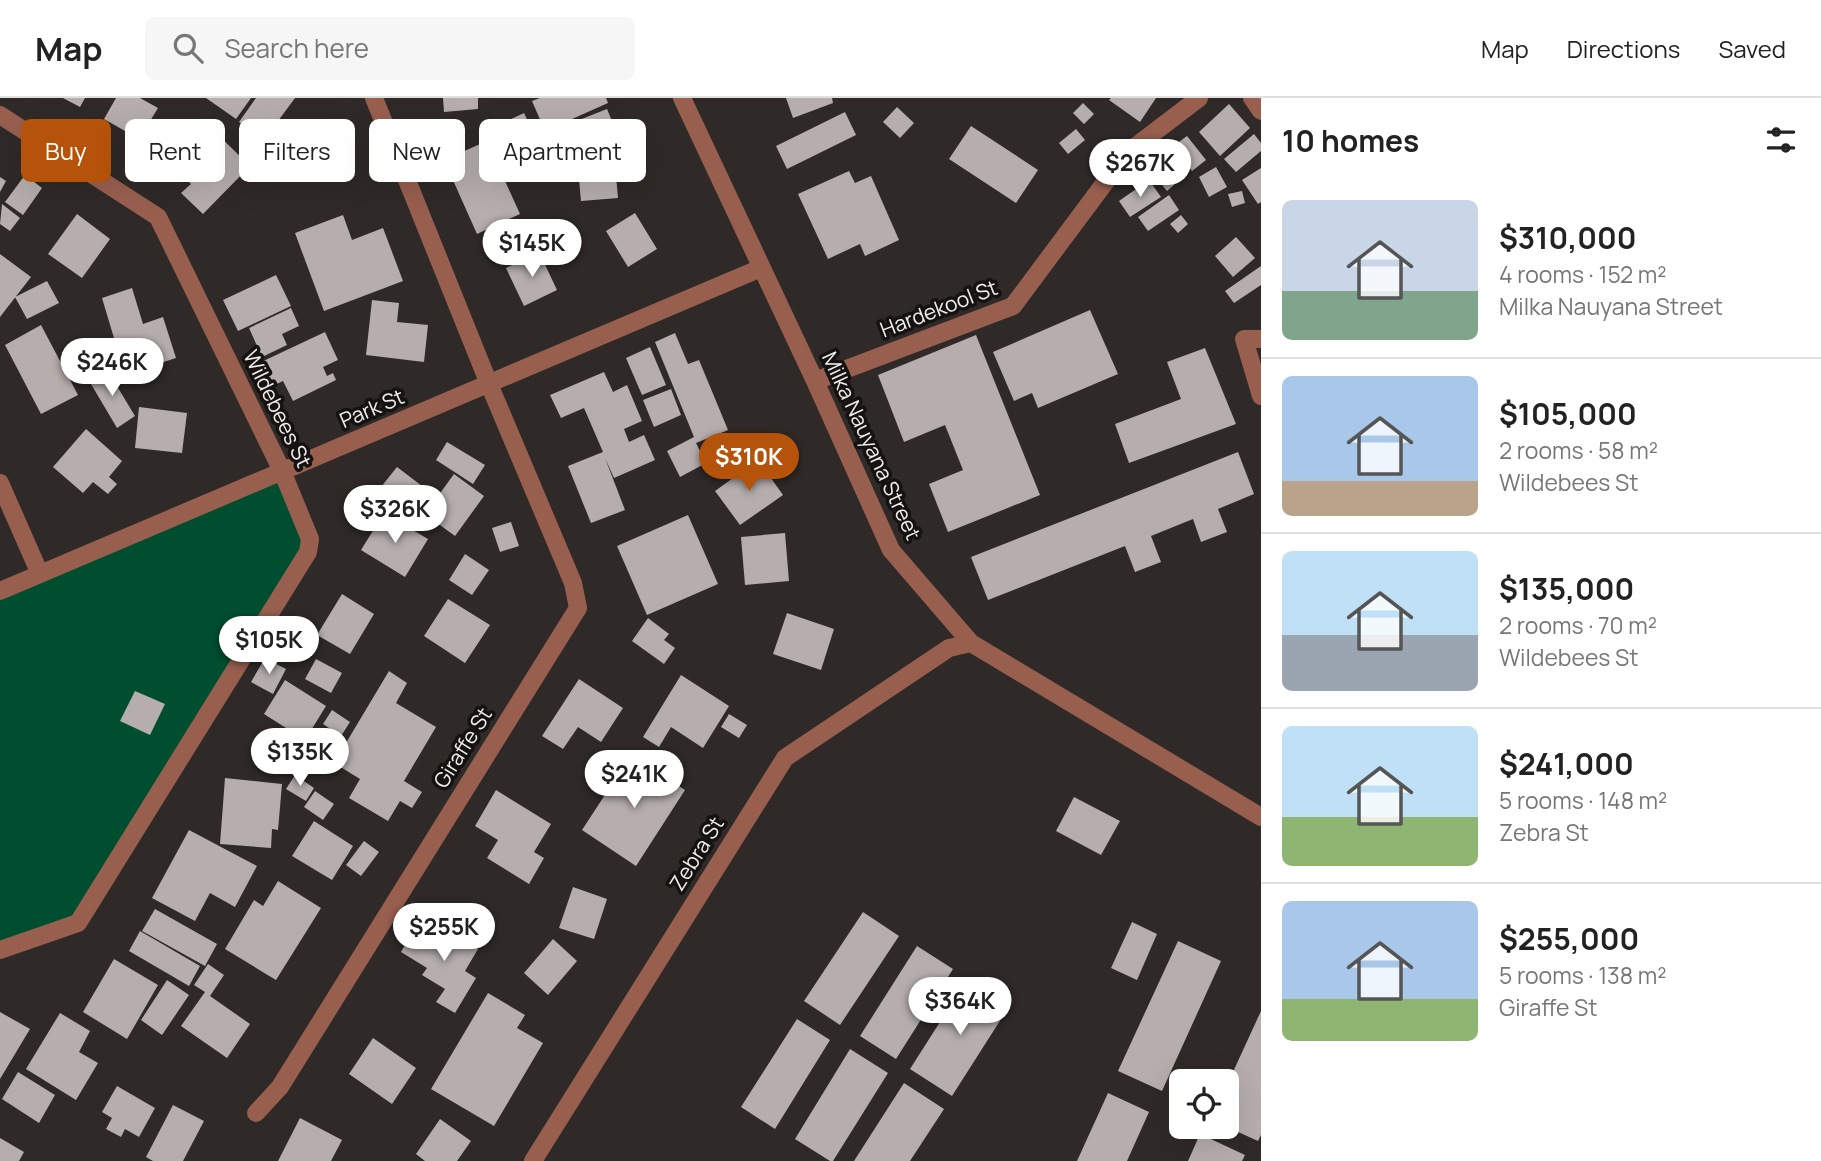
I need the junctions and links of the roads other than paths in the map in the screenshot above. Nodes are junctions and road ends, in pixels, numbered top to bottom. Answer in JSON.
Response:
{"nodes":[{"id":1,"x":374,"y":98,"type":"edge"},
{"id":2,"x":682,"y":98,"type":"edge"},
{"id":3,"x":1199,"y":98,"type":"edge"},
{"id":4,"x":1252,"y":98,"type":"edge"},
{"id":5,"x":1261,"y":111,"type":"edge"},
{"id":6,"x":0,"y":115,"type":"edge"},
{"id":7,"x":761,"y":268,"type":"junction"},
{"id":8,"x":1261,"y":339,"type":"edge"},
{"id":9,"x":815,"y":381,"type":"junction"},
{"id":10,"x":489,"y":384,"type":"junction"},
{"id":11,"x":1261,"y":396,"type":"edge"},
{"id":12,"x":282,"y":471,"type":"junction"},
{"id":13,"x":0,"y":483,"type":"edge"},
{"id":14,"x":40,"y":574,"type":"junction"},
{"id":15,"x":0,"y":591,"type":"edge"},
{"id":16,"x":971,"y":643,"type":"junction"},
{"id":17,"x":1261,"y":817,"type":"edge"},
{"id":18,"x":0,"y":950,"type":"edge"},
{"id":19,"x":256,"y":1113,"type":"dead end"},
{"id":20,"x":533,"y":1161,"type":"edge"}],
"edges":[{"from":1,"to":10,"type":"street"},
{"from":2,"to":7,"type":"street","name":"Milka Nauyana Street"},
{"from":3,"to":9,"type":"street","name":"Hardekool St"},
{"from":4,"to":5,"type":"street"},
{"from":6,"to":12,"type":"street","name":"Wildebees St"},
{"from":7,"to":9,"type":"street","name":"Milka Nauyana Street"},
{"from":7,"to":10,"type":"street","name":"Park St"},
{"from":8,"to":11,"type":"street"},
{"from":9,"to":16,"type":"street","name":"Milka Nauyana Street"},
{"from":10,"to":12,"type":"street","name":"Park St"},
{"from":10,"to":19,"type":"street","name":"Giraffe St"},
{"from":12,"to":14,"type":"street","name":"Park St"},
{"from":12,"to":18,"type":"street","name":"Wildebees St"},
{"from":13,"to":14,"type":"street"},
{"from":14,"to":15,"type":"street","name":"Park St"},
{"from":16,"to":17,"type":"street","name":"Milka Nauyana Street"},
{"from":16,"to":20,"type":"street","name":"Zebra St"}]}
